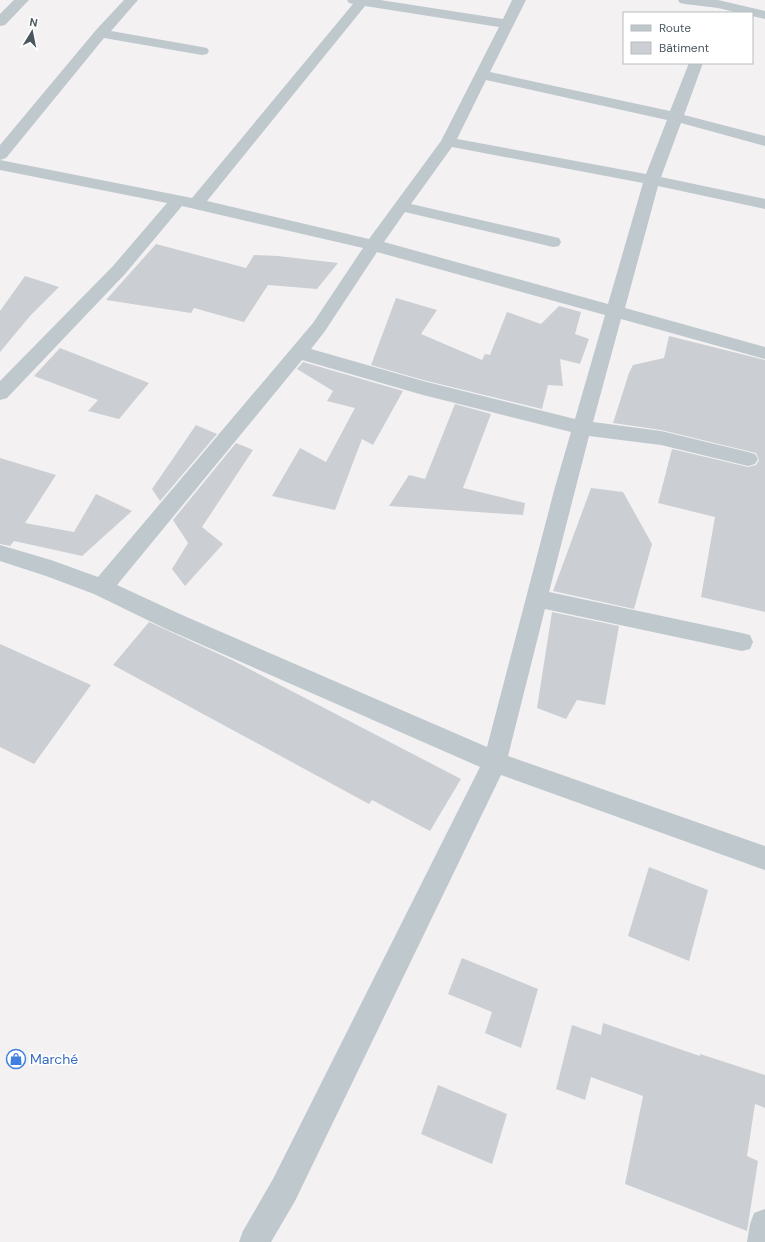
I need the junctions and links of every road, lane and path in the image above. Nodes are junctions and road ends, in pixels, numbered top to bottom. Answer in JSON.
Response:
{"nodes":[{"id":1,"x":22,"y":0,"type":"edge"},
{"id":2,"x":131,"y":0,"type":"edge"},
{"id":3,"x":519,"y":0,"type":"edge"},
{"id":4,"x":685,"y":0,"type":"edge"},
{"id":5,"x":358,"y":1,"type":"edge"},
{"id":6,"x":718,"y":6,"type":"edge"},
{"id":7,"x":749,"y":12,"type":"edge"},
{"id":8,"x":753,"y":13,"type":"edge"},
{"id":9,"x":765,"y":15,"type":"edge"},
{"id":10,"x":0,"y":22,"type":"edge"},
{"id":11,"x":507,"y":24,"type":"junction"},
{"id":12,"x":101,"y":33,"type":"junction"},
{"id":13,"x":202,"y":51,"type":"dead end"},
{"id":14,"x":696,"y":64,"type":"edge"},
{"id":15,"x":483,"y":75,"type":"junction"},
{"id":16,"x":676,"y":117,"type":"junction"},
{"id":17,"x":765,"y":141,"type":"edge"},
{"id":18,"x":448,"y":142,"type":"junction"},
{"id":19,"x":0,"y":155,"type":"edge"},
{"id":20,"x":0,"y":165,"type":"edge"},
{"id":21,"x":652,"y":180,"type":"junction"},
{"id":22,"x":178,"y":201,"type":"junction"},
{"id":23,"x":196,"y":204,"type":"junction"},
{"id":24,"x":765,"y":204,"type":"edge"},
{"id":25,"x":400,"y":206,"type":"junction"},
{"id":26,"x":554,"y":242,"type":"dead end"},
{"id":27,"x":373,"y":245,"type":"junction"},
{"id":28,"x":614,"y":312,"type":"junction"},
{"id":29,"x":298,"y":352,"type":"junction"},
{"id":30,"x":765,"y":353,"type":"edge"},
{"id":31,"x":0,"y":393,"type":"edge"},
{"id":32,"x":582,"y":428,"type":"junction"},
{"id":33,"x":748,"y":459,"type":"dead end"},
{"id":34,"x":0,"y":553,"type":"edge"},
{"id":35,"x":102,"y":588,"type":"junction"},
{"id":36,"x":537,"y":598,"type":"junction"},
{"id":37,"x":742,"y":642,"type":"dead end"},
{"id":38,"x":495,"y":762,"type":"junction"},
{"id":39,"x":765,"y":858,"type":"edge"},
{"id":40,"x":765,"y":1224,"type":"edge"},
{"id":41,"x":254,"y":1242,"type":"edge"},
{"id":42,"x":762,"y":1242,"type":"edge"}],
"edges":[{"from":1,"to":10,"type":"street"},
{"from":2,"to":12,"type":"street"},
{"from":3,"to":11,"type":"street"},
{"from":4,"to":6,"type":"street"},
{"from":5,"to":11,"type":"street"},
{"from":5,"to":23,"type":"street"},
{"from":6,"to":7,"type":"street"},
{"from":8,"to":9,"type":"street"},
{"from":11,"to":15,"type":"street"},
{"from":12,"to":13,"type":"street"},
{"from":12,"to":19,"type":"street"},
{"from":14,"to":16,"type":"street"},
{"from":15,"to":16,"type":"street"},
{"from":15,"to":18,"type":"street"},
{"from":16,"to":17,"type":"street"},
{"from":16,"to":21,"type":"street"},
{"from":18,"to":21,"type":"street"},
{"from":18,"to":25,"type":"street"},
{"from":20,"to":22,"type":"street"},
{"from":21,"to":24,"type":"street"},
{"from":21,"to":28,"type":"street"},
{"from":22,"to":23,"type":"street"},
{"from":22,"to":31,"type":"street"},
{"from":23,"to":27,"type":"street"},
{"from":25,"to":26,"type":"street"},
{"from":25,"to":27,"type":"street"},
{"from":27,"to":28,"type":"street"},
{"from":27,"to":29,"type":"street"},
{"from":28,"to":30,"type":"street"},
{"from":28,"to":32,"type":"street"},
{"from":29,"to":32,"type":"street"},
{"from":29,"to":35,"type":"street"},
{"from":32,"to":33,"type":"street"},
{"from":32,"to":36,"type":"street"},
{"from":34,"to":35,"type":"street"},
{"from":35,"to":38,"type":"street"},
{"from":36,"to":37,"type":"street"},
{"from":36,"to":38,"type":"street"},
{"from":38,"to":39,"type":"street"},
{"from":38,"to":41,"type":"street"},
{"from":40,"to":42,"type":"street"}]}
